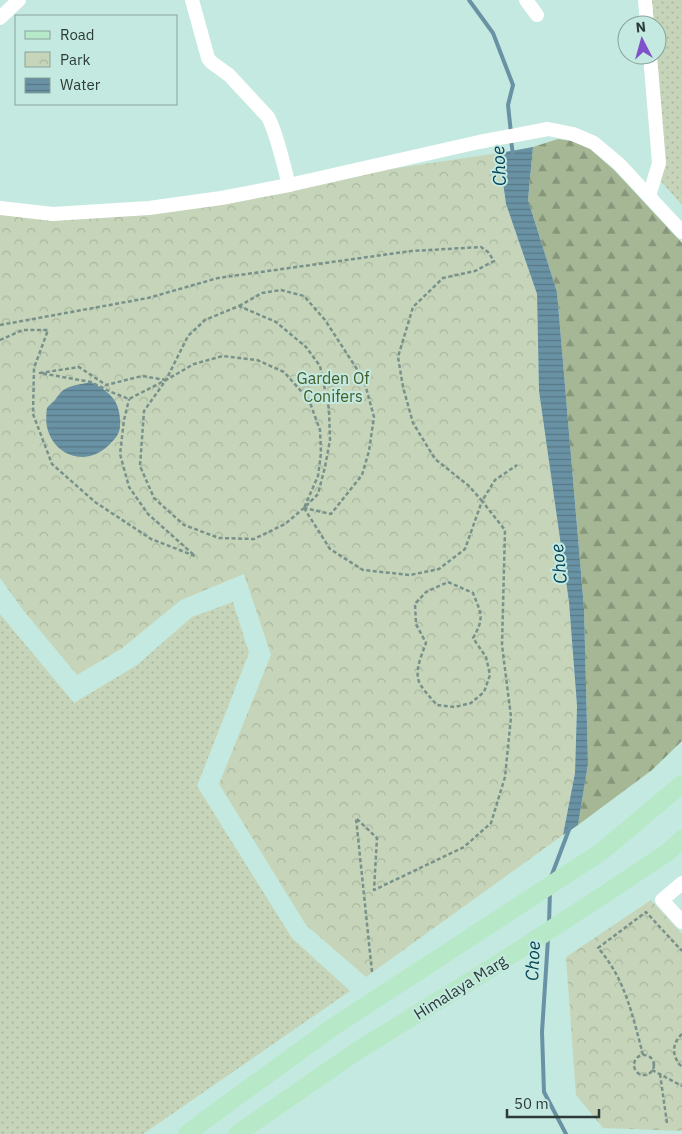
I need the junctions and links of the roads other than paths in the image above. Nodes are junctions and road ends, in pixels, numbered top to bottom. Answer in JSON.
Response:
{"nodes":[{"id":1,"x":19,"y":0,"type":"edge"},
{"id":2,"x":192,"y":0,"type":"edge"},
{"id":3,"x":526,"y":0,"type":"edge"},
{"id":4,"x":645,"y":0,"type":"edge"},
{"id":5,"x":537,"y":15,"type":"dead end"},
{"id":6,"x":647,"y":15,"type":"edge"},
{"id":7,"x":0,"y":18,"type":"edge"},
{"id":8,"x":651,"y":65,"type":"edge"},
{"id":9,"x":289,"y":185,"type":"junction"},
{"id":10,"x":649,"y":196,"type":"junction"},
{"id":11,"x":0,"y":208,"type":"edge"},
{"id":12,"x":679,"y":224,"type":"edge"},
{"id":13,"x":682,"y":784,"type":"edge"},
{"id":14,"x":682,"y":839,"type":"edge"},
{"id":15,"x":682,"y":883,"type":"edge"},
{"id":16,"x":682,"y":922,"type":"edge"},
{"id":17,"x":187,"y":1134,"type":"edge"},
{"id":18,"x":237,"y":1134,"type":"edge"}],
"edges":[{"from":1,"to":7,"type":"street"},
{"from":2,"to":9,"type":"street"},
{"from":3,"to":5,"type":"street"},
{"from":4,"to":6,"type":"street"},
{"from":8,"to":10,"type":"street"},
{"from":9,"to":10,"type":"street"},
{"from":9,"to":11,"type":"street"},
{"from":10,"to":12,"type":"street"},
{"from":13,"to":17,"type":"main road"},
{"from":14,"to":18,"type":"main road","name":"Himalaya Marg"},
{"from":15,"to":16,"type":"street"}]}
